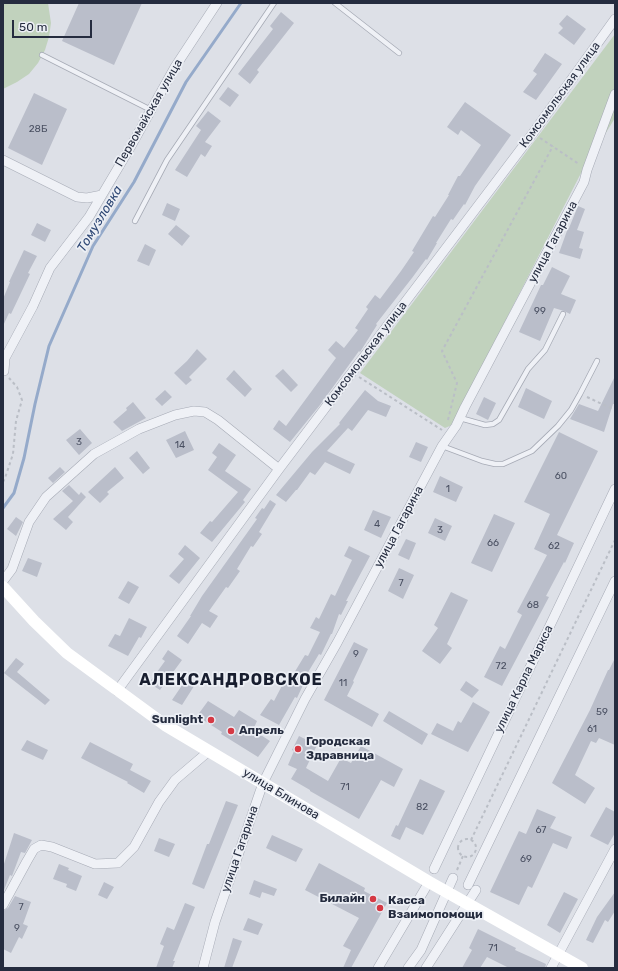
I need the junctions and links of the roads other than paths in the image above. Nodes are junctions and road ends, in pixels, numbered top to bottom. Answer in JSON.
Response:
{"nodes":[{"id":1,"x":217,"y":3,"type":"edge"},
{"id":2,"x":274,"y":3,"type":"edge"},
{"id":3,"x":335,"y":3,"type":"edge"},
{"id":4,"x":615,"y":19,"type":"edge"},
{"id":5,"x":398,"y":53,"type":"dead end"},
{"id":6,"x":42,"y":55,"type":"dead end"},
{"id":7,"x":615,"y":94,"type":"edge"},
{"id":8,"x":151,"y":110,"type":"junction"},
{"id":9,"x":3,"y":160,"type":"edge"},
{"id":10,"x":102,"y":195,"type":"junction"},
{"id":11,"x":135,"y":222,"type":"dead end"},
{"id":12,"x":563,"y":314,"type":"dead end"},
{"id":13,"x":597,"y":361,"type":"dead end"},
{"id":14,"x":4,"y":371,"type":"road end"},
{"id":15,"x":460,"y":418,"type":"junction"},
{"id":16,"x":442,"y":446,"type":"junction"},
{"id":17,"x":279,"y":469,"type":"junction"},
{"id":18,"x":615,"y":489,"type":"edge"},
{"id":19,"x":615,"y":580,"type":"edge"},
{"id":20,"x":3,"y":581,"type":"edge"},
{"id":21,"x":3,"y":587,"type":"edge"},
{"id":22,"x":117,"y":691,"type":"junction"},
{"id":23,"x":209,"y":751,"type":"junction"},
{"id":24,"x":263,"y":783,"type":"junction"},
{"id":25,"x":615,"y":849,"type":"edge"},
{"id":26,"x":434,"y":869,"type":"dead end"},
{"id":27,"x":453,"y":878,"type":"road end"},
{"id":28,"x":429,"y":882,"type":"junction"},
{"id":29,"x":468,"y":886,"type":"dead end"},
{"id":30,"x":476,"y":890,"type":"dead end"},
{"id":31,"x":446,"y":891,"type":"junction"},
{"id":32,"x":468,"y":904,"type":"junction"},
{"id":33,"x":3,"y":905,"type":"edge"},
{"id":34,"x":558,"y":954,"type":"junction"},
{"id":35,"x":203,"y":968,"type":"edge"},
{"id":36,"x":378,"y":968,"type":"edge"},
{"id":37,"x":408,"y":968,"type":"edge"},
{"id":38,"x":426,"y":968,"type":"edge"},
{"id":39,"x":551,"y":968,"type":"edge"},
{"id":40,"x":582,"y":968,"type":"edge"}],
"edges":[{"from":1,"to":8,"type":"street","name":"Первомайская улица"},
{"from":2,"to":11,"type":"lane"},
{"from":3,"to":5,"type":"lane"},
{"from":4,"to":17,"type":"street","name":"Комсомольская улица"},
{"from":6,"to":8,"type":"lane"},
{"from":7,"to":15,"type":"street","name":"улица Гагарина"},
{"from":8,"to":10,"type":"street","name":"Первомайская улица"},
{"from":9,"to":10,"type":"street"},
{"from":10,"to":14,"type":"street","name":"Первомайская улица"},
{"from":12,"to":15,"type":"lane"},
{"from":13,"to":16,"type":"lane"},
{"from":15,"to":16,"type":"street","name":"улица Гагарина"},
{"from":16,"to":24,"type":"street","name":"улица Гагарина"},
{"from":17,"to":20,"type":"street"},
{"from":17,"to":22,"type":"street","name":"Комсомольская улица"},
{"from":18,"to":26,"type":"street","name":"улица Карла Маркса"},
{"from":19,"to":29,"type":"street"},
{"from":21,"to":22,"type":"main road","name":"улица Блинова"},
{"from":22,"to":23,"type":"main road","name":"улица Блинова"},
{"from":23,"to":24,"type":"main road","name":"улица Блинова"},
{"from":23,"to":33,"type":"street"},
{"from":24,"to":28,"type":"main road","name":"улица Блинова"},
{"from":24,"to":35,"type":"street","name":"улица Гагарина"},
{"from":25,"to":34,"type":"street"},
{"from":27,"to":31,"type":"street"},
{"from":28,"to":31,"type":"main road","name":"улица Блинова"},
{"from":28,"to":36,"type":"street"},
{"from":30,"to":32,"type":"street"},
{"from":31,"to":32,"type":"main road","name":"улица Блинова"},
{"from":31,"to":37,"type":"street"},
{"from":32,"to":34,"type":"main road","name":"улица Блинова"},
{"from":32,"to":38,"type":"street"},
{"from":34,"to":39,"type":"street"},
{"from":34,"to":40,"type":"main road","name":"улица Блинова"}]}
